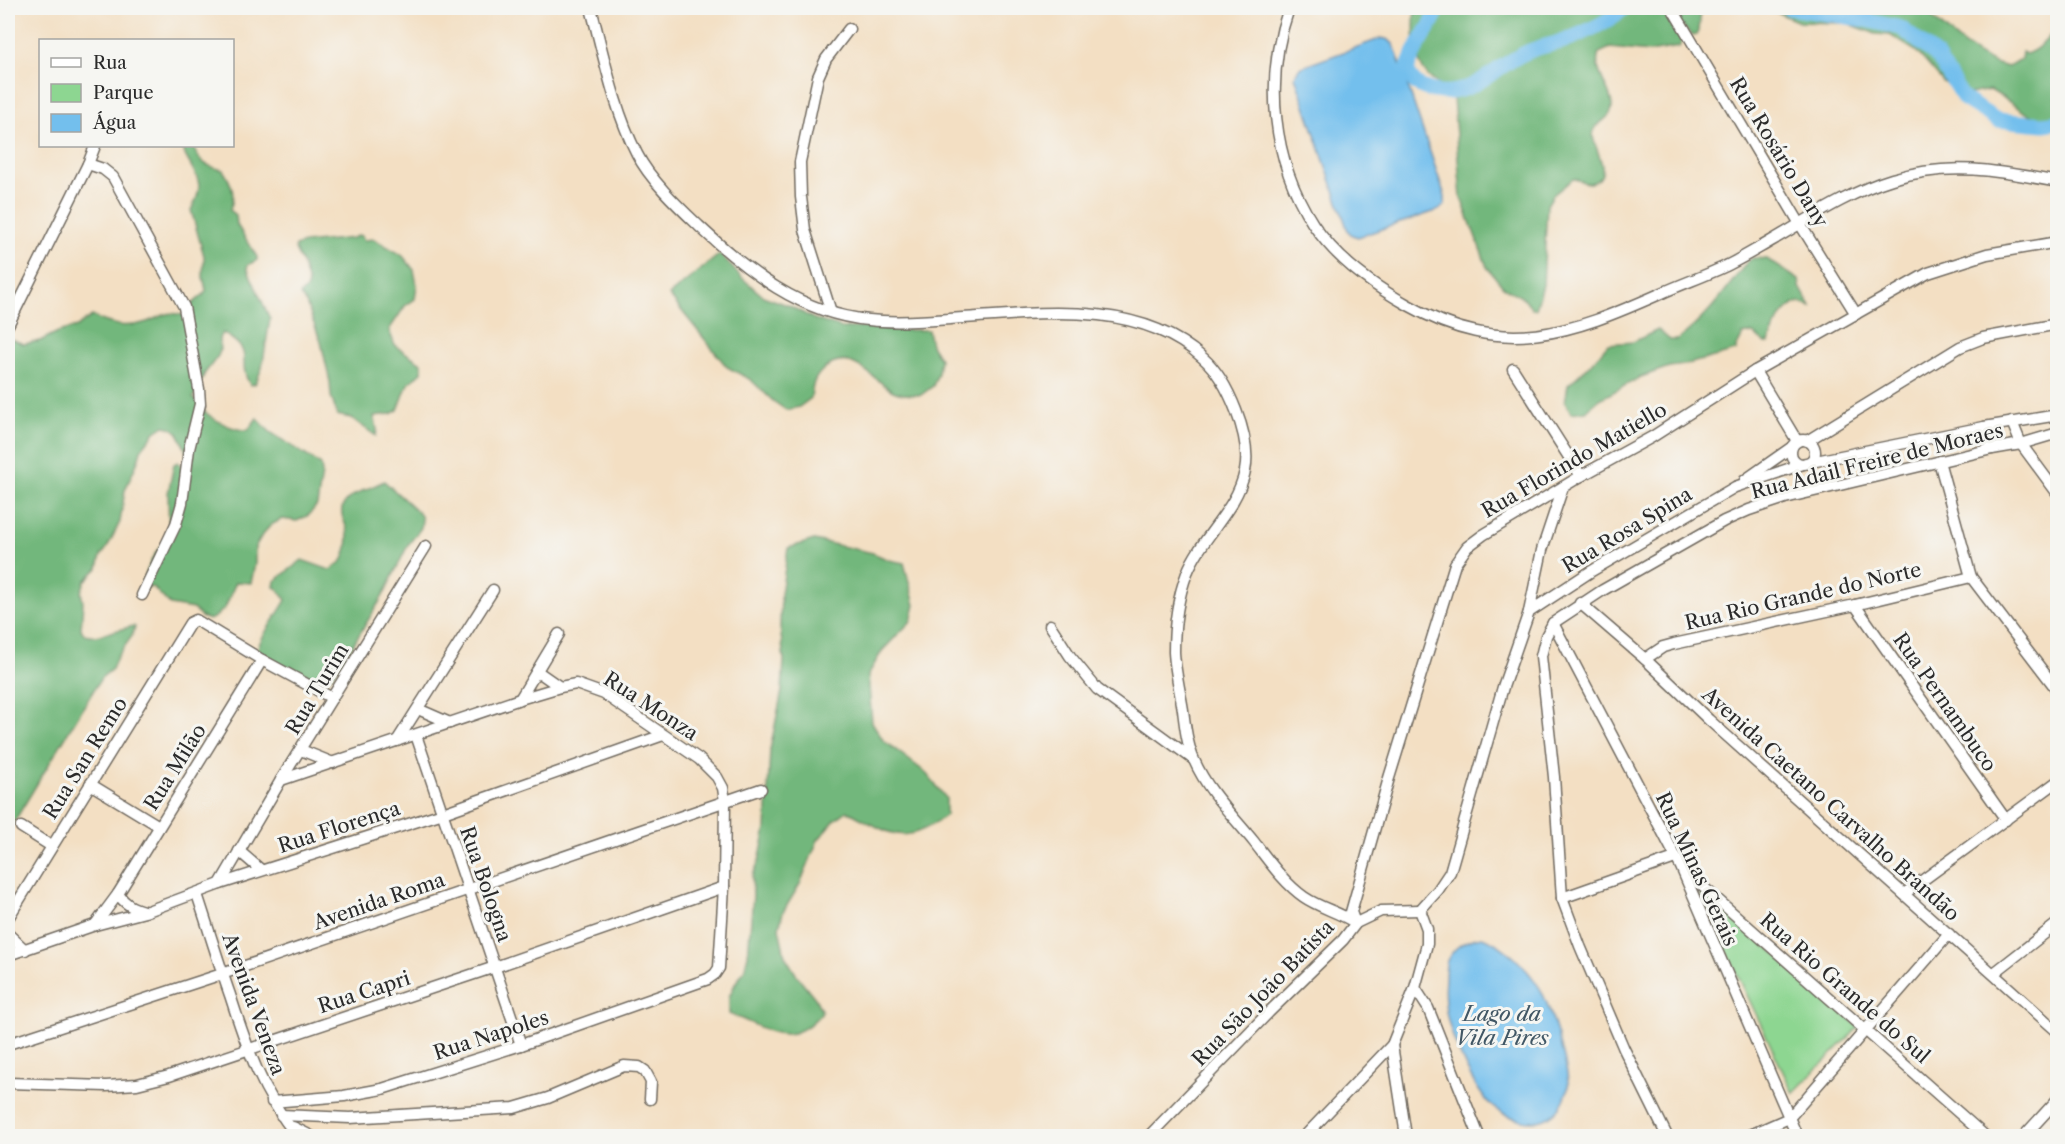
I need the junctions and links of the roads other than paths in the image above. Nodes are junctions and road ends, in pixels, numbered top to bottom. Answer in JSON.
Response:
{"nodes":[{"id":1,"x":591,"y":8,"type":"edge"},
{"id":2,"x":1289,"y":8,"type":"edge"},
{"id":3,"x":1672,"y":8,"type":"edge"},
{"id":4,"x":849,"y":29,"type":"dead end"},
{"id":5,"x":95,"y":147,"type":"edge"},
{"id":6,"x":88,"y":164,"type":"junction"},
{"id":7,"x":2058,"y":182,"type":"edge"},
{"id":8,"x":1800,"y":224,"type":"junction"},
{"id":9,"x":2058,"y":242,"type":"edge"},
{"id":10,"x":831,"y":312,"type":"junction"},
{"id":11,"x":1856,"y":314,"type":"junction"},
{"id":12,"x":2058,"y":324,"type":"edge"},
{"id":13,"x":8,"y":325,"type":"edge"},
{"id":14,"x":1513,"y":369,"type":"dead end"},
{"id":15,"x":1755,"y":371,"type":"junction"},
{"id":16,"x":2058,"y":415,"type":"edge"},
{"id":17,"x":2012,"y":422,"type":"junction"},
{"id":18,"x":1984,"y":427,"type":"junction"},
{"id":19,"x":2058,"y":434,"type":"edge"},
{"id":20,"x":1798,"y":443,"type":"junction"},
{"id":21,"x":2021,"y":444,"type":"junction"},
{"id":22,"x":1992,"y":449,"type":"junction"},
{"id":23,"x":1939,"y":461,"type":"junction"},
{"id":24,"x":1806,"y":463,"type":"junction"},
{"id":25,"x":1581,"y":476,"type":"junction"},
{"id":26,"x":1563,"y":487,"type":"junction"},
{"id":27,"x":1735,"y":487,"type":"junction"},
{"id":28,"x":2058,"y":494,"type":"edge"},
{"id":29,"x":426,"y":546,"type":"dead end"},
{"id":30,"x":1971,"y":577,"type":"junction"},
{"id":31,"x":493,"y":590,"type":"dead end"},
{"id":32,"x":142,"y":595,"type":"dead end"},
{"id":33,"x":1580,"y":603,"type":"junction"},
{"id":34,"x":1855,"y":605,"type":"junction"},
{"id":35,"x":1529,"y":612,"type":"junction"},
{"id":36,"x":1552,"y":622,"type":"junction"},
{"id":37,"x":1050,"y":625,"type":"dead end"},
{"id":38,"x":559,"y":634,"type":"dead end"},
{"id":39,"x":1645,"y":659,"type":"junction"},
{"id":40,"x":262,"y":660,"type":"junction"},
{"id":41,"x":537,"y":671,"type":"junction"},
{"id":42,"x":560,"y":687,"type":"junction"},
{"id":43,"x":2058,"y":691,"type":"edge"},
{"id":44,"x":332,"y":698,"type":"junction"},
{"id":45,"x":520,"y":699,"type":"junction"},
{"id":46,"x":418,"y":709,"type":"junction"},
{"id":47,"x":450,"y":723,"type":"junction"},
{"id":48,"x":416,"y":735,"type":"junction"},
{"id":49,"x":663,"y":735,"type":"junction"},
{"id":50,"x":397,"y":741,"type":"junction"},
{"id":51,"x":301,"y":750,"type":"junction"},
{"id":52,"x":1193,"y":759,"type":"junction"},
{"id":53,"x":333,"y":763,"type":"junction"},
{"id":54,"x":281,"y":780,"type":"junction"},
{"id":55,"x":2058,"y":781,"type":"edge"},
{"id":56,"x":90,"y":784,"type":"junction"},
{"id":57,"x":761,"y":789,"type":"dead end"},
{"id":58,"x":725,"y":801,"type":"junction"},
{"id":59,"x":443,"y":813,"type":"junction"},
{"id":60,"x":2006,"y":820,"type":"junction"},
{"id":61,"x":159,"y":826,"type":"junction"},
{"id":62,"x":21,"y":827,"type":"dead end"},
{"id":63,"x":51,"y":846,"type":"junction"},
{"id":64,"x":239,"y":851,"type":"junction"},
{"id":65,"x":1678,"y":862,"type":"junction"},
{"id":66,"x":261,"y":870,"type":"junction"},
{"id":67,"x":220,"y":884,"type":"junction"},
{"id":68,"x":724,"y":887,"type":"junction"},
{"id":69,"x":468,"y":889,"type":"junction"},
{"id":70,"x":118,"y":894,"type":"junction"},
{"id":71,"x":197,"y":894,"type":"junction"},
{"id":72,"x":1904,"y":894,"type":"junction"},
{"id":73,"x":1562,"y":898,"type":"junction"},
{"id":74,"x":1420,"y":910,"type":"junction"},
{"id":75,"x":145,"y":912,"type":"junction"},
{"id":76,"x":8,"y":918,"type":"edge"},
{"id":77,"x":1356,"y":923,"type":"junction"},
{"id":78,"x":2058,"y":923,"type":"edge"},
{"id":79,"x":95,"y":925,"type":"junction"},
{"id":80,"x":8,"y":934,"type":"edge"},
{"id":81,"x":1949,"y":934,"type":"junction"},
{"id":82,"x":25,"y":950,"type":"junction"},
{"id":83,"x":8,"y":955,"type":"edge"},
{"id":84,"x":495,"y":967,"type":"junction"},
{"id":85,"x":1994,"y":973,"type":"junction"},
{"id":86,"x":222,"y":974,"type":"junction"},
{"id":87,"x":715,"y":974,"type":"joint"},
{"id":88,"x":1415,"y":988,"type":"junction"},
{"id":89,"x":1866,"y":1030,"type":"junction"},
{"id":90,"x":2058,"y":1032,"type":"edge"},
{"id":91,"x":8,"y":1044,"type":"edge"},
{"id":92,"x":521,"y":1045,"type":"junction"},
{"id":93,"x":1392,"y":1045,"type":"junction"},
{"id":94,"x":248,"y":1050,"type":"junction"},
{"id":95,"x":8,"y":1083,"type":"edge"},
{"id":96,"x":650,"y":1099,"type":"dead end"},
{"id":97,"x":2058,"y":1099,"type":"edge"},
{"id":98,"x":272,"y":1102,"type":"junction"},
{"id":99,"x":1789,"y":1118,"type":"junction"},
{"id":100,"x":284,"y":1119,"type":"junction"},
{"id":101,"x":1403,"y":1135,"type":"edge"},
{"id":102,"x":1797,"y":1135,"type":"edge"},
{"id":103,"x":297,"y":1137,"type":"edge"},
{"id":104,"x":311,"y":1137,"type":"edge"},
{"id":105,"x":1149,"y":1137,"type":"edge"},
{"id":106,"x":1305,"y":1137,"type":"edge"},
{"id":107,"x":1479,"y":1137,"type":"edge"},
{"id":108,"x":1667,"y":1137,"type":"edge"},
{"id":109,"x":1748,"y":1137,"type":"edge"},
{"id":110,"x":1985,"y":1137,"type":"edge"},
{"id":111,"x":2024,"y":1137,"type":"edge"}],
"edges":[{"from":1,"to":10,"type":"street"},
{"from":2,"to":8,"type":"street"},
{"from":3,"to":8,"type":"street","name":"Rua Rosário Dany"},
{"from":4,"to":10,"type":"street"},
{"from":5,"to":6,"type":"street"},
{"from":6,"to":13,"type":"street"},
{"from":6,"to":32,"type":"street"},
{"from":7,"to":8,"type":"street"},
{"from":8,"to":11,"type":"street","name":"Rua Rosário Dany"},
{"from":9,"to":11,"type":"street","name":"Rua Florindo Matiello"},
{"from":10,"to":52,"type":"street"},
{"from":11,"to":15,"type":"street","name":"Rua Florindo Matiello"},
{"from":12,"to":20,"type":"street"},
{"from":14,"to":25,"type":"street"},
{"from":15,"to":20,"type":"street"},
{"from":15,"to":25,"type":"street","name":"Rua Florindo Matiello"},
{"from":16,"to":17,"type":"street","name":"Rua Rosa Spina"},
{"from":17,"to":18,"type":"street","name":"Rua Rosa Spina"},
{"from":17,"to":21,"type":"street"},
{"from":18,"to":22,"type":"street"},
{"from":18,"to":24,"type":"street","name":"Rua Rosa Spina"},
{"from":19,"to":21,"type":"street","name":"Rua Adail Freire de Moraes"},
{"from":20,"to":24,"type":"street"},
{"from":20,"to":24,"type":"street"},
{"from":20,"to":27,"type":"street"},
{"from":21,"to":22,"type":"street","name":"Rua Adail Freire de Moraes"},
{"from":21,"to":28,"type":"street"},
{"from":22,"to":23,"type":"street","name":"Rua Adail Freire de Moraes"},
{"from":23,"to":30,"type":"street"},
{"from":23,"to":33,"type":"street","name":"Rua Adail Freire de Moraes"},
{"from":24,"to":27,"type":"street","name":"Rua Rosa Spina"},
{"from":25,"to":26,"type":"street","name":"Rua Florindo Matiello"},
{"from":26,"to":35,"type":"street"},
{"from":26,"to":77,"type":"street","name":"Rua Florindo Matiello"},
{"from":27,"to":35,"type":"street","name":"Rua Rosa Spina"},
{"from":29,"to":44,"type":"street","name":"Rua Turim"},
{"from":30,"to":34,"type":"street","name":"Rua Rio Grande do Norte"},
{"from":30,"to":43,"type":"street"},
{"from":31,"to":46,"type":"street"},
{"from":33,"to":36,"type":"street","name":"Rua Adail Freire de Moraes"},
{"from":33,"to":39,"type":"street","name":"Avenida Caetano Carvalho Brandão"},
{"from":34,"to":39,"type":"street","name":"Rua Rio Grande do Norte"},
{"from":34,"to":60,"type":"street","name":"Rua Pernambuco"},
{"from":35,"to":74,"type":"street"},
{"from":36,"to":65,"type":"street","name":"Rua Minas Gerais"},
{"from":36,"to":73,"type":"street"},
{"from":37,"to":52,"type":"street"},
{"from":38,"to":41,"type":"street"},
{"from":39,"to":72,"type":"street","name":"Avenida Caetano Carvalho Brandão"},
{"from":40,"to":44,"type":"street"},
{"from":40,"to":56,"type":"street","name":"Rua San Remo"},
{"from":40,"to":61,"type":"street","name":"Rua Milão"},
{"from":41,"to":42,"type":"street"},
{"from":41,"to":45,"type":"street"},
{"from":42,"to":45,"type":"street","name":"Rua Monza"},
{"from":42,"to":49,"type":"street","name":"Rua Monza"},
{"from":44,"to":51,"type":"street","name":"Rua Turim"},
{"from":45,"to":47,"type":"street","name":"Rua Monza"},
{"from":46,"to":47,"type":"street"},
{"from":46,"to":50,"type":"street"},
{"from":47,"to":48,"type":"street","name":"Rua Monza"},
{"from":48,"to":50,"type":"street","name":"Rua Monza"},
{"from":48,"to":59,"type":"street","name":"Rua Bologna"},
{"from":49,"to":58,"type":"street","name":"Rua Monza"},
{"from":49,"to":59,"type":"street","name":"Rua Florença"},
{"from":50,"to":53,"type":"street","name":"Rua Monza"},
{"from":51,"to":53,"type":"street"},
{"from":51,"to":54,"type":"street","name":"Rua Turim"},
{"from":52,"to":77,"type":"street"},
{"from":53,"to":54,"type":"street","name":"Rua Monza"},
{"from":54,"to":64,"type":"street","name":"Rua Turim"},
{"from":55,"to":60,"type":"street"},
{"from":56,"to":61,"type":"street"},
{"from":56,"to":63,"type":"street","name":"Rua San Remo"},
{"from":57,"to":58,"type":"street","name":"Avenida Roma"},
{"from":58,"to":68,"type":"street","name":"Rua Monza"},
{"from":58,"to":69,"type":"street","name":"Avenida Roma"},
{"from":59,"to":66,"type":"street","name":"Rua Florença"},
{"from":59,"to":69,"type":"street","name":"Rua Bologna"},
{"from":60,"to":72,"type":"street"},
{"from":61,"to":70,"type":"street","name":"Rua Milão"},
{"from":62,"to":63,"type":"street"},
{"from":63,"to":76,"type":"street","name":"Rua San Remo"},
{"from":64,"to":66,"type":"street"},
{"from":64,"to":67,"type":"street","name":"Rua Turim"},
{"from":65,"to":73,"type":"street"},
{"from":65,"to":89,"type":"street","name":"Rua Rio Grande do Sul"},
{"from":65,"to":99,"type":"street","name":"Rua Minas Gerais"},
{"from":66,"to":67,"type":"street","name":"Rua Florença"},
{"from":67,"to":71,"type":"street","name":"Rua Florença"},
{"from":68,"to":84,"type":"street","name":"Rua Capri"},
{"from":68,"to":87,"type":"street","name":"Rua Monza"},
{"from":69,"to":84,"type":"street","name":"Rua Bologna"},
{"from":69,"to":86,"type":"street","name":"Avenida Roma"},
{"from":70,"to":75,"type":"street"},
{"from":70,"to":79,"type":"street","name":"Rua Milão"},
{"from":71,"to":75,"type":"street","name":"Rua Florença"},
{"from":71,"to":86,"type":"street","name":"Avenida Veneza"},
{"from":72,"to":81,"type":"street","name":"Avenida Caetano Carvalho Brandão"},
{"from":73,"to":108,"type":"street"},
{"from":74,"to":77,"type":"street","name":"Rua São João Batista"},
{"from":74,"to":88,"type":"street"},
{"from":75,"to":79,"type":"street","name":"Rua Florença"},
{"from":77,"to":105,"type":"street","name":"Rua São João Batista"},
{"from":78,"to":85,"type":"street"},
{"from":79,"to":82,"type":"street","name":"Rua Florença"},
{"from":80,"to":82,"type":"street"},
{"from":81,"to":85,"type":"street","name":"Avenida Caetano Carvalho Brandão"},
{"from":81,"to":89,"type":"street"},
{"from":82,"to":83,"type":"street","name":"Rua Florença"},
{"from":84,"to":92,"type":"street","name":"Rua Bologna"},
{"from":84,"to":94,"type":"street","name":"Rua Capri"},
{"from":85,"to":90,"type":"street","name":"Avenida Caetano Carvalho Brandão"},
{"from":86,"to":91,"type":"street","name":"Avenida Roma"},
{"from":86,"to":94,"type":"street","name":"Avenida Veneza"},
{"from":87,"to":92,"type":"street","name":"Rua Napoles"},
{"from":88,"to":93,"type":"street"},
{"from":88,"to":107,"type":"street"},
{"from":89,"to":99,"type":"street"},
{"from":89,"to":110,"type":"street","name":"Rua Rio Grande do Sul"},
{"from":92,"to":98,"type":"street","name":"Rua Napoles"},
{"from":93,"to":101,"type":"street"},
{"from":93,"to":106,"type":"street"},
{"from":94,"to":95,"type":"street","name":"Rua Capri"},
{"from":94,"to":98,"type":"street","name":"Avenida Veneza"},
{"from":96,"to":100,"type":"street"},
{"from":97,"to":111,"type":"street"},
{"from":98,"to":100,"type":"street","name":"Avenida Veneza"},
{"from":99,"to":102,"type":"street","name":"Rua Minas Gerais"},
{"from":99,"to":109,"type":"street"},
{"from":100,"to":103,"type":"street","name":"Avenida Veneza"},
{"from":100,"to":104,"type":"street","name":"Avenida Veneza"}]}
